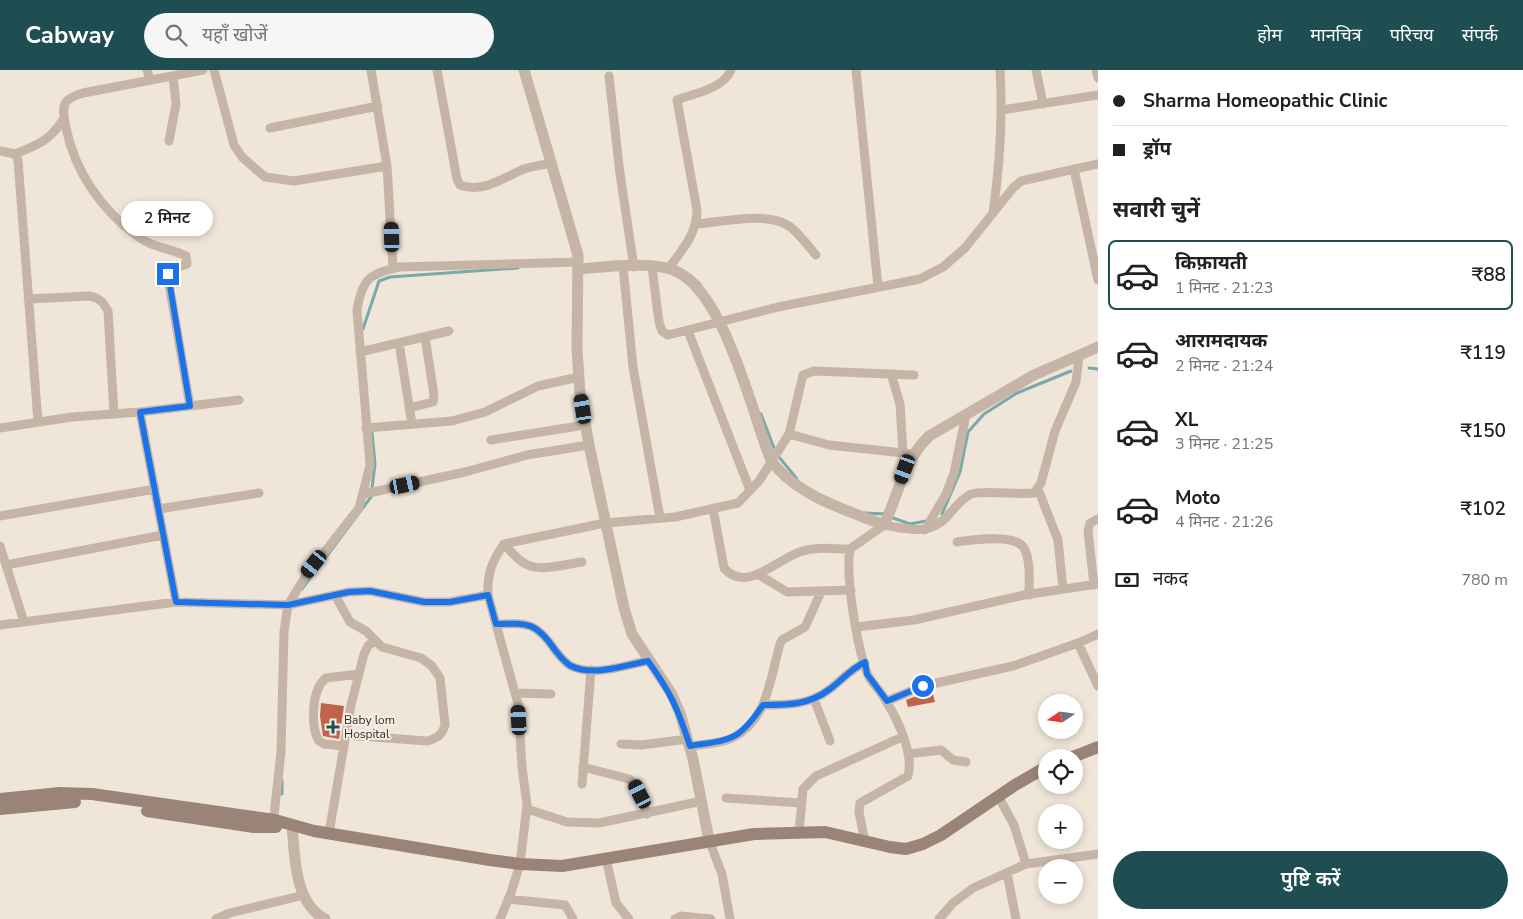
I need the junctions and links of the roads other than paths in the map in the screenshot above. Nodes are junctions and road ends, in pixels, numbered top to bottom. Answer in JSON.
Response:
{"nodes":[{"id":1,"x":148,"y":70,"type":"edge"},
{"id":2,"x":203,"y":70,"type":"edge"},
{"id":3,"x":214,"y":70,"type":"edge"},
{"id":4,"x":372,"y":70,"type":"edge"},
{"id":5,"x":437,"y":70,"type":"edge"},
{"id":6,"x":524,"y":70,"type":"edge"},
{"id":7,"x":731,"y":70,"type":"edge"},
{"id":8,"x":856,"y":70,"type":"edge"},
{"id":9,"x":1000,"y":70,"type":"edge"},
{"id":10,"x":1036,"y":70,"type":"edge"},
{"id":11,"x":1096,"y":70,"type":"edge"},
{"id":12,"x":173,"y":76,"type":"junction"},
{"id":13,"x":608,"y":76,"type":"dead end"},
{"id":14,"x":1098,"y":78,"type":"edge"},
{"id":15,"x":150,"y":80,"type":"junction"},
{"id":16,"x":1098,"y":95,"type":"edge"},
{"id":17,"x":1043,"y":104,"type":"junction"},
{"id":18,"x":378,"y":106,"type":"junction"},
{"id":19,"x":1002,"y":110,"type":"junction"},
{"id":20,"x":64,"y":118,"type":"junction"},
{"id":21,"x":270,"y":128,"type":"dead end"},
{"id":22,"x":169,"y":141,"type":"dead end"},
{"id":23,"x":0,"y":151,"type":"edge"},
{"id":24,"x":15,"y":154,"type":"junction"},
{"id":25,"x":552,"y":163,"type":"junction"},
{"id":26,"x":1098,"y":164,"type":"edge"},
{"id":27,"x":387,"y":166,"type":"junction"},
{"id":28,"x":1074,"y":169,"type":"junction"},
{"id":29,"x":993,"y":213,"type":"junction"},
{"id":30,"x":697,"y":224,"type":"junction"},
{"id":31,"x":816,"y":255,"type":"dead end"},
{"id":32,"x":578,"y":265,"type":"junction"},
{"id":33,"x":629,"y":267,"type":"junction"},
{"id":34,"x":652,"y":267,"type":"junction"},
{"id":35,"x":393,"y":269,"type":"junction"},
{"id":36,"x":668,"y":269,"type":"junction"},
{"id":37,"x":1098,"y":280,"type":"edge"},
{"id":38,"x":878,"y":287,"type":"junction"},
{"id":39,"x":28,"y":299,"type":"junction"},
{"id":40,"x":718,"y":323,"type":"junction"},
{"id":41,"x":448,"y":331,"type":"dead end"},
{"id":42,"x":688,"y":331,"type":"junction"},
{"id":43,"x":425,"y":337,"type":"junction"},
{"id":44,"x":398,"y":343,"type":"junction"},
{"id":45,"x":1098,"y":347,"type":"edge"},
{"id":46,"x":360,"y":352,"type":"junction"},
{"id":47,"x":1078,"y":362,"type":"junction"},
{"id":48,"x":891,"y":374,"type":"junction"},
{"id":49,"x":914,"y":375,"type":"dead end"},
{"id":50,"x":579,"y":377,"type":"junction"},
{"id":51,"x":239,"y":400,"type":"dead end"},
{"id":52,"x":190,"y":406,"type":"junction"},
{"id":53,"x":409,"y":408,"type":"junction"},
{"id":54,"x":140,"y":412,"type":"junction"},
{"id":55,"x":114,"y":414,"type":"junction"},
{"id":56,"x":966,"y":415,"type":"junction"},
{"id":57,"x":38,"y":422,"type":"junction"},
{"id":58,"x":412,"y":424,"type":"junction"},
{"id":59,"x":585,"y":425,"type":"junction"},
{"id":60,"x":0,"y":428,"type":"edge"},
{"id":61,"x":366,"y":428,"type":"junction"},
{"id":62,"x":789,"y":434,"type":"junction"},
{"id":63,"x":491,"y":440,"type":"dead end"},
{"id":64,"x":589,"y":445,"type":"junction"},
{"id":65,"x":908,"y":453,"type":"junction"},
{"id":66,"x":772,"y":461,"type":"junction"},
{"id":67,"x":155,"y":489,"type":"junction"},
{"id":68,"x":1038,"y":489,"type":"junction"},
{"id":69,"x":750,"y":490,"type":"junction"},
{"id":70,"x":259,"y":493,"type":"dead end"},
{"id":71,"x":364,"y":494,"type":"junction"},
{"id":72,"x":713,"y":508,"type":"junction"},
{"id":73,"x":158,"y":509,"type":"junction"},
{"id":74,"x":0,"y":516,"type":"edge"},
{"id":75,"x":660,"y":518,"type":"junction"},
{"id":76,"x":1098,"y":519,"type":"edge"},
{"id":77,"x":605,"y":523,"type":"junction"},
{"id":78,"x":884,"y":525,"type":"junction"},
{"id":79,"x":925,"y":530,"type":"junction"},
{"id":80,"x":163,"y":535,"type":"junction"},
{"id":81,"x":957,"y":542,"type":"dead end"},
{"id":82,"x":504,"y":544,"type":"junction"},
{"id":83,"x":0,"y":546,"type":"edge"},
{"id":84,"x":850,"y":549,"type":"junction"},
{"id":85,"x":582,"y":562,"type":"dead end"},
{"id":86,"x":6,"y":565,"type":"junction"},
{"id":87,"x":758,"y":575,"type":"junction"},
{"id":88,"x":1096,"y":584,"type":"edge"},
{"id":89,"x":851,"y":590,"type":"junction"},
{"id":90,"x":1063,"y":590,"type":"junction"},
{"id":91,"x":820,"y":592,"type":"junction"},
{"id":92,"x":335,"y":594,"type":"junction"},
{"id":93,"x":488,"y":595,"type":"junction"},
{"id":94,"x":1029,"y":595,"type":"junction"},
{"id":95,"x":176,"y":602,"type":"junction"},
{"id":96,"x":288,"y":605,"type":"junction"},
{"id":97,"x":24,"y":622,"type":"junction"},
{"id":98,"x":496,"y":624,"type":"junction"},
{"id":99,"x":0,"y":625,"type":"edge"},
{"id":100,"x":856,"y":627,"type":"junction"},
{"id":101,"x":1098,"y":634,"type":"edge"},
{"id":102,"x":375,"y":640,"type":"junction"},
{"id":103,"x":1078,"y":643,"type":"junction"},
{"id":104,"x":648,"y":661,"type":"junction"},
{"id":105,"x":865,"y":662,"type":"junction"},
{"id":106,"x":591,"y":670,"type":"junction"},
{"id":107,"x":358,"y":674,"type":"junction"},
{"id":108,"x":1098,"y":686,"type":"edge"},
{"id":109,"x":515,"y":692,"type":"junction"},
{"id":110,"x":551,"y":694,"type":"dead end"},
{"id":111,"x":814,"y":699,"type":"junction"},
{"id":112,"x":887,"y":701,"type":"junction"},
{"id":113,"x":763,"y":705,"type":"junction"},
{"id":114,"x":346,"y":735,"type":"junction"},
{"id":115,"x":902,"y":737,"type":"junction"},
{"id":116,"x":830,"y":741,"type":"dead end"},
{"id":117,"x":689,"y":743,"type":"junction"},
{"id":118,"x":620,"y":744,"type":"dead end"},
{"id":119,"x":344,"y":746,"type":"junction"},
{"id":120,"x":1098,"y":747,"type":"edge"},
{"id":121,"x":1083,"y":753,"type":"edge"},
{"id":122,"x":908,"y":754,"type":"junction"},
{"id":123,"x":966,"y":762,"type":"dead end"},
{"id":124,"x":583,"y":767,"type":"junction"},
{"id":125,"x":1038,"y":773,"type":"edge"},
{"id":126,"x":582,"y":784,"type":"dead end"},
{"id":127,"x":998,"y":796,"type":"junction"},
{"id":128,"x":726,"y":798,"type":"dead end"},
{"id":129,"x":0,"y":799,"type":"edge"},
{"id":130,"x":702,"y":801,"type":"junction"},
{"id":131,"x":802,"y":802,"type":"junction"},
{"id":132,"x":527,"y":809,"type":"junction"},
{"id":133,"x":0,"y":810,"type":"edge"},
{"id":134,"x":647,"y":814,"type":"junction"},
{"id":135,"x":281,"y":825,"type":"junction"},
{"id":136,"x":329,"y":833,"type":"junction"},
{"id":137,"x":799,"y":833,"type":"junction"},
{"id":138,"x":709,"y":840,"type":"junction"},
{"id":139,"x":865,"y":842,"type":"junction"},
{"id":140,"x":1098,"y":854,"type":"edge"},
{"id":141,"x":606,"y":858,"type":"junction"},
{"id":142,"x":520,"y":864,"type":"junction"},
{"id":143,"x":1026,"y":864,"type":"junction"},
{"id":144,"x":1007,"y":873,"type":"junction"},
{"id":145,"x":304,"y":895,"type":"junction"},
{"id":146,"x":508,"y":899,"type":"junction"},
{"id":147,"x":216,"y":919,"type":"edge"},
{"id":148,"x":325,"y":919,"type":"edge"},
{"id":149,"x":500,"y":919,"type":"edge"},
{"id":150,"x":573,"y":919,"type":"edge"},
{"id":151,"x":629,"y":919,"type":"edge"},
{"id":152,"x":675,"y":919,"type":"edge"},
{"id":153,"x":711,"y":919,"type":"edge"},
{"id":154,"x":730,"y":919,"type":"edge"},
{"id":155,"x":939,"y":919,"type":"edge"},
{"id":156,"x":1016,"y":919,"type":"edge"}],
"edges":[{"from":1,"to":15,"type":"street"},
{"from":2,"to":12,"type":"street"},
{"from":3,"to":27,"type":"street"},
{"from":4,"to":18,"type":"street"},
{"from":5,"to":25,"type":"street"},
{"from":6,"to":25,"type":"street"},
{"from":7,"to":30,"type":"street"},
{"from":8,"to":38,"type":"street"},
{"from":9,"to":19,"type":"street"},
{"from":10,"to":17,"type":"street"},
{"from":11,"to":14,"type":"street"},
{"from":12,"to":15,"type":"street"},
{"from":12,"to":22,"type":"street"},
{"from":13,"to":33,"type":"street"},
{"from":15,"to":20,"type":"street"},
{"from":16,"to":17,"type":"street"},
{"from":17,"to":19,"type":"street"},
{"from":18,"to":21,"type":"street"},
{"from":18,"to":27,"type":"street"},
{"from":19,"to":29,"type":"street"},
{"from":20,"to":24,"type":"street"},
{"from":20,"to":52,"type":"street"},
{"from":23,"to":24,"type":"street"},
{"from":24,"to":39,"type":"street"},
{"from":25,"to":32,"type":"street"},
{"from":26,"to":28,"type":"street"},
{"from":27,"to":35,"type":"street"},
{"from":28,"to":29,"type":"street"},
{"from":28,"to":37,"type":"street"},
{"from":29,"to":38,"type":"street"},
{"from":30,"to":31,"type":"street"},
{"from":30,"to":36,"type":"street"},
{"from":32,"to":33,"type":"street"},
{"from":32,"to":35,"type":"street"},
{"from":32,"to":50,"type":"street"},
{"from":33,"to":34,"type":"street"},
{"from":33,"to":75,"type":"street"},
{"from":34,"to":36,"type":"street"},
{"from":34,"to":42,"type":"street"},
{"from":35,"to":46,"type":"street"},
{"from":36,"to":40,"type":"street"},
{"from":38,"to":40,"type":"street"},
{"from":39,"to":55,"type":"street"},
{"from":39,"to":57,"type":"street"},
{"from":40,"to":42,"type":"street"},
{"from":40,"to":66,"type":"street"},
{"from":41,"to":43,"type":"street"},
{"from":42,"to":69,"type":"street"},
{"from":43,"to":44,"type":"street"},
{"from":43,"to":53,"type":"street"},
{"from":44,"to":46,"type":"street"},
{"from":44,"to":53,"type":"street"},
{"from":45,"to":47,"type":"street"},
{"from":46,"to":61,"type":"street"},
{"from":47,"to":56,"type":"street"},
{"from":47,"to":68,"type":"street"},
{"from":48,"to":49,"type":"street"},
{"from":48,"to":62,"type":"street"},
{"from":48,"to":65,"type":"street"},
{"from":50,"to":58,"type":"street"},
{"from":50,"to":59,"type":"street"},
{"from":51,"to":52,"type":"street"},
{"from":52,"to":54,"type":"street"},
{"from":53,"to":58,"type":"street"},
{"from":54,"to":55,"type":"street"},
{"from":54,"to":67,"type":"street"},
{"from":55,"to":57,"type":"street"},
{"from":56,"to":65,"type":"street"},
{"from":56,"to":79,"type":"street"},
{"from":57,"to":60,"type":"street"},
{"from":58,"to":61,"type":"street"},
{"from":59,"to":63,"type":"street"},
{"from":59,"to":64,"type":"street"},
{"from":61,"to":71,"type":"street"},
{"from":62,"to":65,"type":"street"},
{"from":62,"to":66,"type":"street"},
{"from":64,"to":71,"type":"street"},
{"from":64,"to":77,"type":"street"},
{"from":65,"to":78,"type":"street"},
{"from":66,"to":69,"type":"street"},
{"from":66,"to":78,"type":"street"},
{"from":67,"to":73,"type":"street"},
{"from":67,"to":74,"type":"street"},
{"from":68,"to":79,"type":"street"},
{"from":68,"to":90,"type":"street"},
{"from":69,"to":72,"type":"street"},
{"from":70,"to":73,"type":"street"},
{"from":71,"to":96,"type":"street"},
{"from":72,"to":75,"type":"street"},
{"from":72,"to":87,"type":"street"},
{"from":73,"to":80,"type":"street"},
{"from":75,"to":77,"type":"street"},
{"from":76,"to":88,"type":"street"},
{"from":77,"to":82,"type":"street"},
{"from":77,"to":104,"type":"street"},
{"from":78,"to":79,"type":"street"},
{"from":78,"to":84,"type":"street"},
{"from":80,"to":86,"type":"street"},
{"from":80,"to":95,"type":"street"},
{"from":81,"to":94,"type":"street"},
{"from":82,"to":85,"type":"street"},
{"from":82,"to":93,"type":"street"},
{"from":83,"to":86,"type":"street"},
{"from":84,"to":87,"type":"street"},
{"from":84,"to":89,"type":"street"},
{"from":86,"to":97,"type":"street"},
{"from":87,"to":91,"type":"street"},
{"from":88,"to":90,"type":"street"},
{"from":89,"to":91,"type":"street"},
{"from":89,"to":100,"type":"street"},
{"from":90,"to":94,"type":"street"},
{"from":91,"to":113,"type":"street"},
{"from":92,"to":93,"type":"street"},
{"from":92,"to":96,"type":"street"},
{"from":92,"to":102,"type":"street"},
{"from":93,"to":98,"type":"street"},
{"from":94,"to":100,"type":"street"},
{"from":95,"to":96,"type":"street"},
{"from":95,"to":97,"type":"street"},
{"from":96,"to":135,"type":"street"},
{"from":97,"to":99,"type":"street"},
{"from":98,"to":106,"type":"street"},
{"from":98,"to":109,"type":"street"},
{"from":100,"to":105,"type":"street"},
{"from":101,"to":103,"type":"street"},
{"from":102,"to":107,"type":"street"},
{"from":102,"to":114,"type":"street"},
{"from":103,"to":108,"type":"street"},
{"from":103,"to":112,"type":"street"},
{"from":104,"to":106,"type":"street"},
{"from":104,"to":117,"type":"street"},
{"from":105,"to":111,"type":"street"},
{"from":105,"to":112,"type":"street"},
{"from":106,"to":124,"type":"street"},
{"from":107,"to":114,"type":"street"},
{"from":107,"to":119,"type":"street"},
{"from":109,"to":110,"type":"street"},
{"from":109,"to":132,"type":"street"},
{"from":111,"to":113,"type":"street"},
{"from":111,"to":116,"type":"street"},
{"from":112,"to":115,"type":"street"},
{"from":113,"to":117,"type":"street"},
{"from":114,"to":119,"type":"street"},
{"from":115,"to":122,"type":"street"},
{"from":115,"to":131,"type":"street"},
{"from":117,"to":118,"type":"street"},
{"from":117,"to":130,"type":"street"},
{"from":119,"to":136,"type":"street"},
{"from":120,"to":121,"type":"main road"},
{"from":122,"to":123,"type":"street"},
{"from":122,"to":139,"type":"street"},
{"from":124,"to":126,"type":"street"},
{"from":124,"to":134,"type":"street"},
{"from":125,"to":127,"type":"main road"},
{"from":127,"to":139,"type":"main road"},
{"from":127,"to":143,"type":"street"},
{"from":128,"to":131,"type":"street"},
{"from":129,"to":135,"type":"main road"},
{"from":130,"to":134,"type":"street"},
{"from":130,"to":138,"type":"street"},
{"from":131,"to":137,"type":"street"},
{"from":132,"to":134,"type":"street"},
{"from":132,"to":142,"type":"street"},
{"from":133,"to":135,"type":"main road"},
{"from":135,"to":136,"type":"main road"},
{"from":135,"to":145,"type":"street"},
{"from":136,"to":142,"type":"main road"},
{"from":137,"to":138,"type":"main road"},
{"from":137,"to":139,"type":"main road"},
{"from":138,"to":141,"type":"main road"},
{"from":138,"to":154,"type":"street"},
{"from":140,"to":143,"type":"street"},
{"from":141,"to":142,"type":"main road"},
{"from":141,"to":151,"type":"street"},
{"from":142,"to":146,"type":"street"},
{"from":143,"to":144,"type":"street"},
{"from":144,"to":155,"type":"street"},
{"from":144,"to":156,"type":"street"},
{"from":145,"to":147,"type":"street"},
{"from":145,"to":148,"type":"street"},
{"from":146,"to":149,"type":"street"},
{"from":146,"to":150,"type":"street"},
{"from":152,"to":153,"type":"street"}]}
